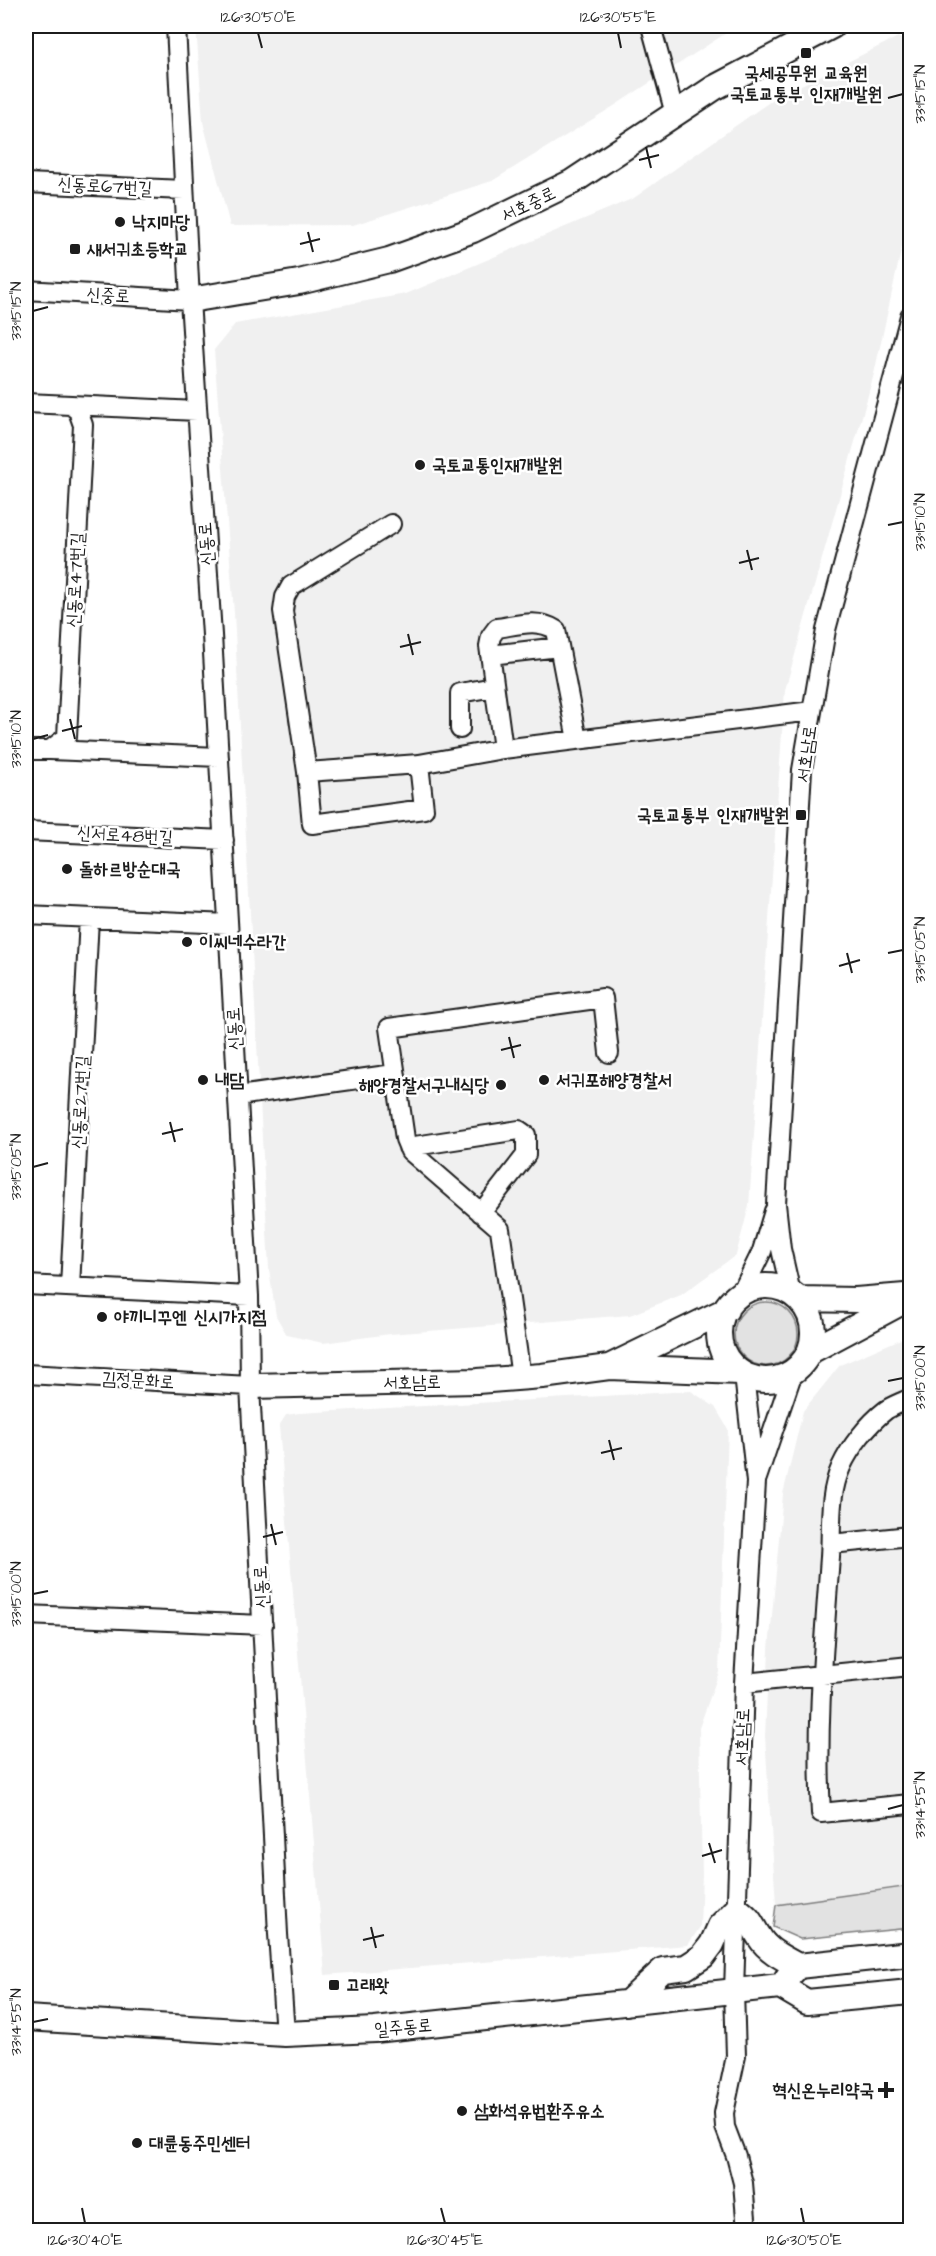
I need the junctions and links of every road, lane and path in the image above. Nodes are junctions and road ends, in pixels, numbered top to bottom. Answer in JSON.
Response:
{"nodes":[{"id":1,"x":176,"y":26,"type":"edge"},
{"id":2,"x":651,"y":26,"type":"edge"},
{"id":3,"x":832,"y":26,"type":"edge"},
{"id":4,"x":675,"y":114,"type":"junction"},
{"id":5,"x":26,"y":183,"type":"edge"},
{"id":6,"x":184,"y":190,"type":"junction"},
{"id":7,"x":26,"y":290,"type":"edge"},
{"id":8,"x":190,"y":300,"type":"junction"},
{"id":9,"x":910,"y":316,"type":"edge"},
{"id":10,"x":26,"y":402,"type":"edge"},
{"id":11,"x":71,"y":405,"type":"junction"},
{"id":12,"x":197,"y":411,"type":"junction"},
{"id":13,"x":391,"y":524,"type":"dead end"},
{"id":14,"x":559,"y":647,"type":"junction"},
{"id":15,"x":490,"y":656,"type":"junction"},
{"id":16,"x":494,"y":687,"type":"junction"},
{"id":17,"x":813,"y":711,"type":"junction"},
{"id":18,"x":460,"y":729,"type":"dead end"},
{"id":19,"x":577,"y":740,"type":"junction"},
{"id":20,"x":503,"y":749,"type":"junction"},
{"id":21,"x":26,"y":750,"type":"edge"},
{"id":22,"x":50,"y":750,"type":"junction"},
{"id":23,"x":219,"y":757,"type":"junction"},
{"id":24,"x":419,"y":764,"type":"junction"},
{"id":25,"x":307,"y":772,"type":"junction"},
{"id":26,"x":26,"y":831,"type":"edge"},
{"id":27,"x":224,"y":840,"type":"junction"},
{"id":28,"x":26,"y":915,"type":"edge"},
{"id":29,"x":90,"y":918,"type":"junction"},
{"id":30,"x":228,"y":924,"type":"junction"},
{"id":31,"x":609,"y":1053,"type":"dead end"},
{"id":32,"x":394,"y":1074,"type":"junction"},
{"id":33,"x":238,"y":1096,"type":"junction"},
{"id":34,"x":408,"y":1147,"type":"junction"},
{"id":35,"x":776,"y":1204,"type":"junction"},
{"id":36,"x":481,"y":1213,"type":"junction"},
{"id":37,"x":26,"y":1285,"type":"edge"},
{"id":38,"x":70,"y":1287,"type":"junction"},
{"id":39,"x":249,"y":1296,"type":"junction"},
{"id":40,"x":795,"y":1296,"type":"junction"},
{"id":41,"x":910,"y":1297,"type":"edge"},
{"id":42,"x":734,"y":1302,"type":"junction"},
{"id":43,"x":809,"y":1352,"type":"junction"},
{"id":44,"x":609,"y":1367,"type":"junction"},
{"id":45,"x":793,"y":1372,"type":"junction"},
{"id":46,"x":742,"y":1373,"type":"junction"},
{"id":47,"x":26,"y":1374,"type":"edge"},
{"id":48,"x":521,"y":1377,"type":"junction"},
{"id":49,"x":250,"y":1386,"type":"junction"},
{"id":50,"x":910,"y":1398,"type":"edge"},
{"id":51,"x":756,"y":1482,"type":"junction"},
{"id":52,"x":910,"y":1536,"type":"edge"},
{"id":53,"x":831,"y":1544,"type":"junction"},
{"id":54,"x":26,"y":1615,"type":"edge"},
{"id":55,"x":263,"y":1625,"type":"junction"},
{"id":56,"x":910,"y":1666,"type":"edge"},
{"id":57,"x":821,"y":1675,"type":"junction"},
{"id":58,"x":744,"y":1683,"type":"junction"},
{"id":59,"x":910,"y":1804,"type":"edge"},
{"id":60,"x":737,"y":1909,"type":"junction"},
{"id":61,"x":910,"y":1954,"type":"edge"},
{"id":62,"x":798,"y":1966,"type":"junction"},
{"id":63,"x":780,"y":1986,"type":"junction"},
{"id":64,"x":734,"y":1992,"type":"junction"},
{"id":65,"x":910,"y":1992,"type":"edge"},
{"id":66,"x":627,"y":2003,"type":"junction"},
{"id":67,"x":26,"y":2018,"type":"edge"},
{"id":68,"x":285,"y":2034,"type":"junction"},
{"id":69,"x":747,"y":2230,"type":"edge"}],
"edges":[{"from":1,"to":6,"type":"street","name":"신동로"},
{"from":2,"to":4,"type":"street"},
{"from":3,"to":4,"type":"main road","name":"서호중로"},
{"from":4,"to":8,"type":"main road","name":"서호중로"},
{"from":5,"to":6,"type":"street","name":"신동로67번길"},
{"from":6,"to":8,"type":"street","name":"신동로"},
{"from":7,"to":8,"type":"street","name":"신중로"},
{"from":8,"to":12,"type":"street","name":"신동로"},
{"from":9,"to":17,"type":"street","name":"서호남로"},
{"from":10,"to":11,"type":"street"},
{"from":11,"to":12,"type":"street"},
{"from":11,"to":22,"type":"street","name":"신동로47번길"},
{"from":12,"to":23,"type":"street","name":"신동로"},
{"from":13,"to":25,"type":"street"},
{"from":14,"to":15,"type":"street"},
{"from":14,"to":15,"type":"street"},
{"from":14,"to":19,"type":"street"},
{"from":15,"to":16,"type":"street"},
{"from":16,"to":18,"type":"street"},
{"from":16,"to":20,"type":"street"},
{"from":17,"to":19,"type":"street"},
{"from":17,"to":35,"type":"street","name":"서호남로"},
{"from":19,"to":20,"type":"street"},
{"from":20,"to":24,"type":"street"},
{"from":21,"to":22,"type":"street"},
{"from":22,"to":23,"type":"street"},
{"from":23,"to":27,"type":"street","name":"신동로"},
{"from":24,"to":25,"type":"street"},
{"from":24,"to":25,"type":"street"},
{"from":26,"to":27,"type":"street","name":"신서로48번길"},
{"from":27,"to":30,"type":"street","name":"신동로"},
{"from":28,"to":29,"type":"street"},
{"from":29,"to":30,"type":"street"},
{"from":29,"to":38,"type":"street","name":"신동로27번길"},
{"from":30,"to":33,"type":"street","name":"신동로"},
{"from":31,"to":32,"type":"street"},
{"from":32,"to":33,"type":"street"},
{"from":32,"to":34,"type":"street"},
{"from":33,"to":39,"type":"street","name":"신동로"},
{"from":34,"to":36,"type":"street"},
{"from":34,"to":36,"type":"street"},
{"from":35,"to":40,"type":"street"},
{"from":35,"to":42,"type":"street"},
{"from":36,"to":48,"type":"street"},
{"from":37,"to":38,"type":"street"},
{"from":38,"to":39,"type":"street"},
{"from":39,"to":49,"type":"street","name":"신동로"},
{"from":40,"to":41,"type":"main road"},
{"from":40,"to":42,"type":"main road"},
{"from":40,"to":43,"type":"main road"},
{"from":41,"to":43,"type":"main road"},
{"from":42,"to":44,"type":"main road"},
{"from":42,"to":46,"type":"main road"},
{"from":43,"to":45,"type":"main road"},
{"from":44,"to":46,"type":"main road"},
{"from":44,"to":48,"type":"main road","name":"서호남로"},
{"from":45,"to":46,"type":"main road"},
{"from":45,"to":51,"type":"street"},
{"from":46,"to":51,"type":"street"},
{"from":47,"to":49,"type":"street","name":"김정문화로"},
{"from":48,"to":49,"type":"main road","name":"서호남로"},
{"from":49,"to":55,"type":"street","name":"신동로"},
{"from":50,"to":53,"type":"street"},
{"from":51,"to":58,"type":"street","name":"서호남로"},
{"from":52,"to":53,"type":"street"},
{"from":53,"to":57,"type":"street"},
{"from":54,"to":55,"type":"street"},
{"from":55,"to":68,"type":"street","name":"신동로"},
{"from":56,"to":57,"type":"street"},
{"from":57,"to":58,"type":"street"},
{"from":57,"to":59,"type":"street"},
{"from":58,"to":60,"type":"street","name":"서호남로"},
{"from":60,"to":62,"type":"main road"},
{"from":60,"to":64,"type":"street","name":"서호남로"},
{"from":60,"to":66,"type":"main road"},
{"from":61,"to":62,"type":"main road"},
{"from":62,"to":63,"type":"main road"},
{"from":63,"to":64,"type":"main road","name":"일주동로"},
{"from":63,"to":65,"type":"main road"},
{"from":64,"to":66,"type":"main road","name":"일주동로"},
{"from":64,"to":69,"type":"street","name":"서호남로"},
{"from":66,"to":68,"type":"main road","name":"일주동로"},
{"from":67,"to":68,"type":"main road","name":"일주동로"}]}
